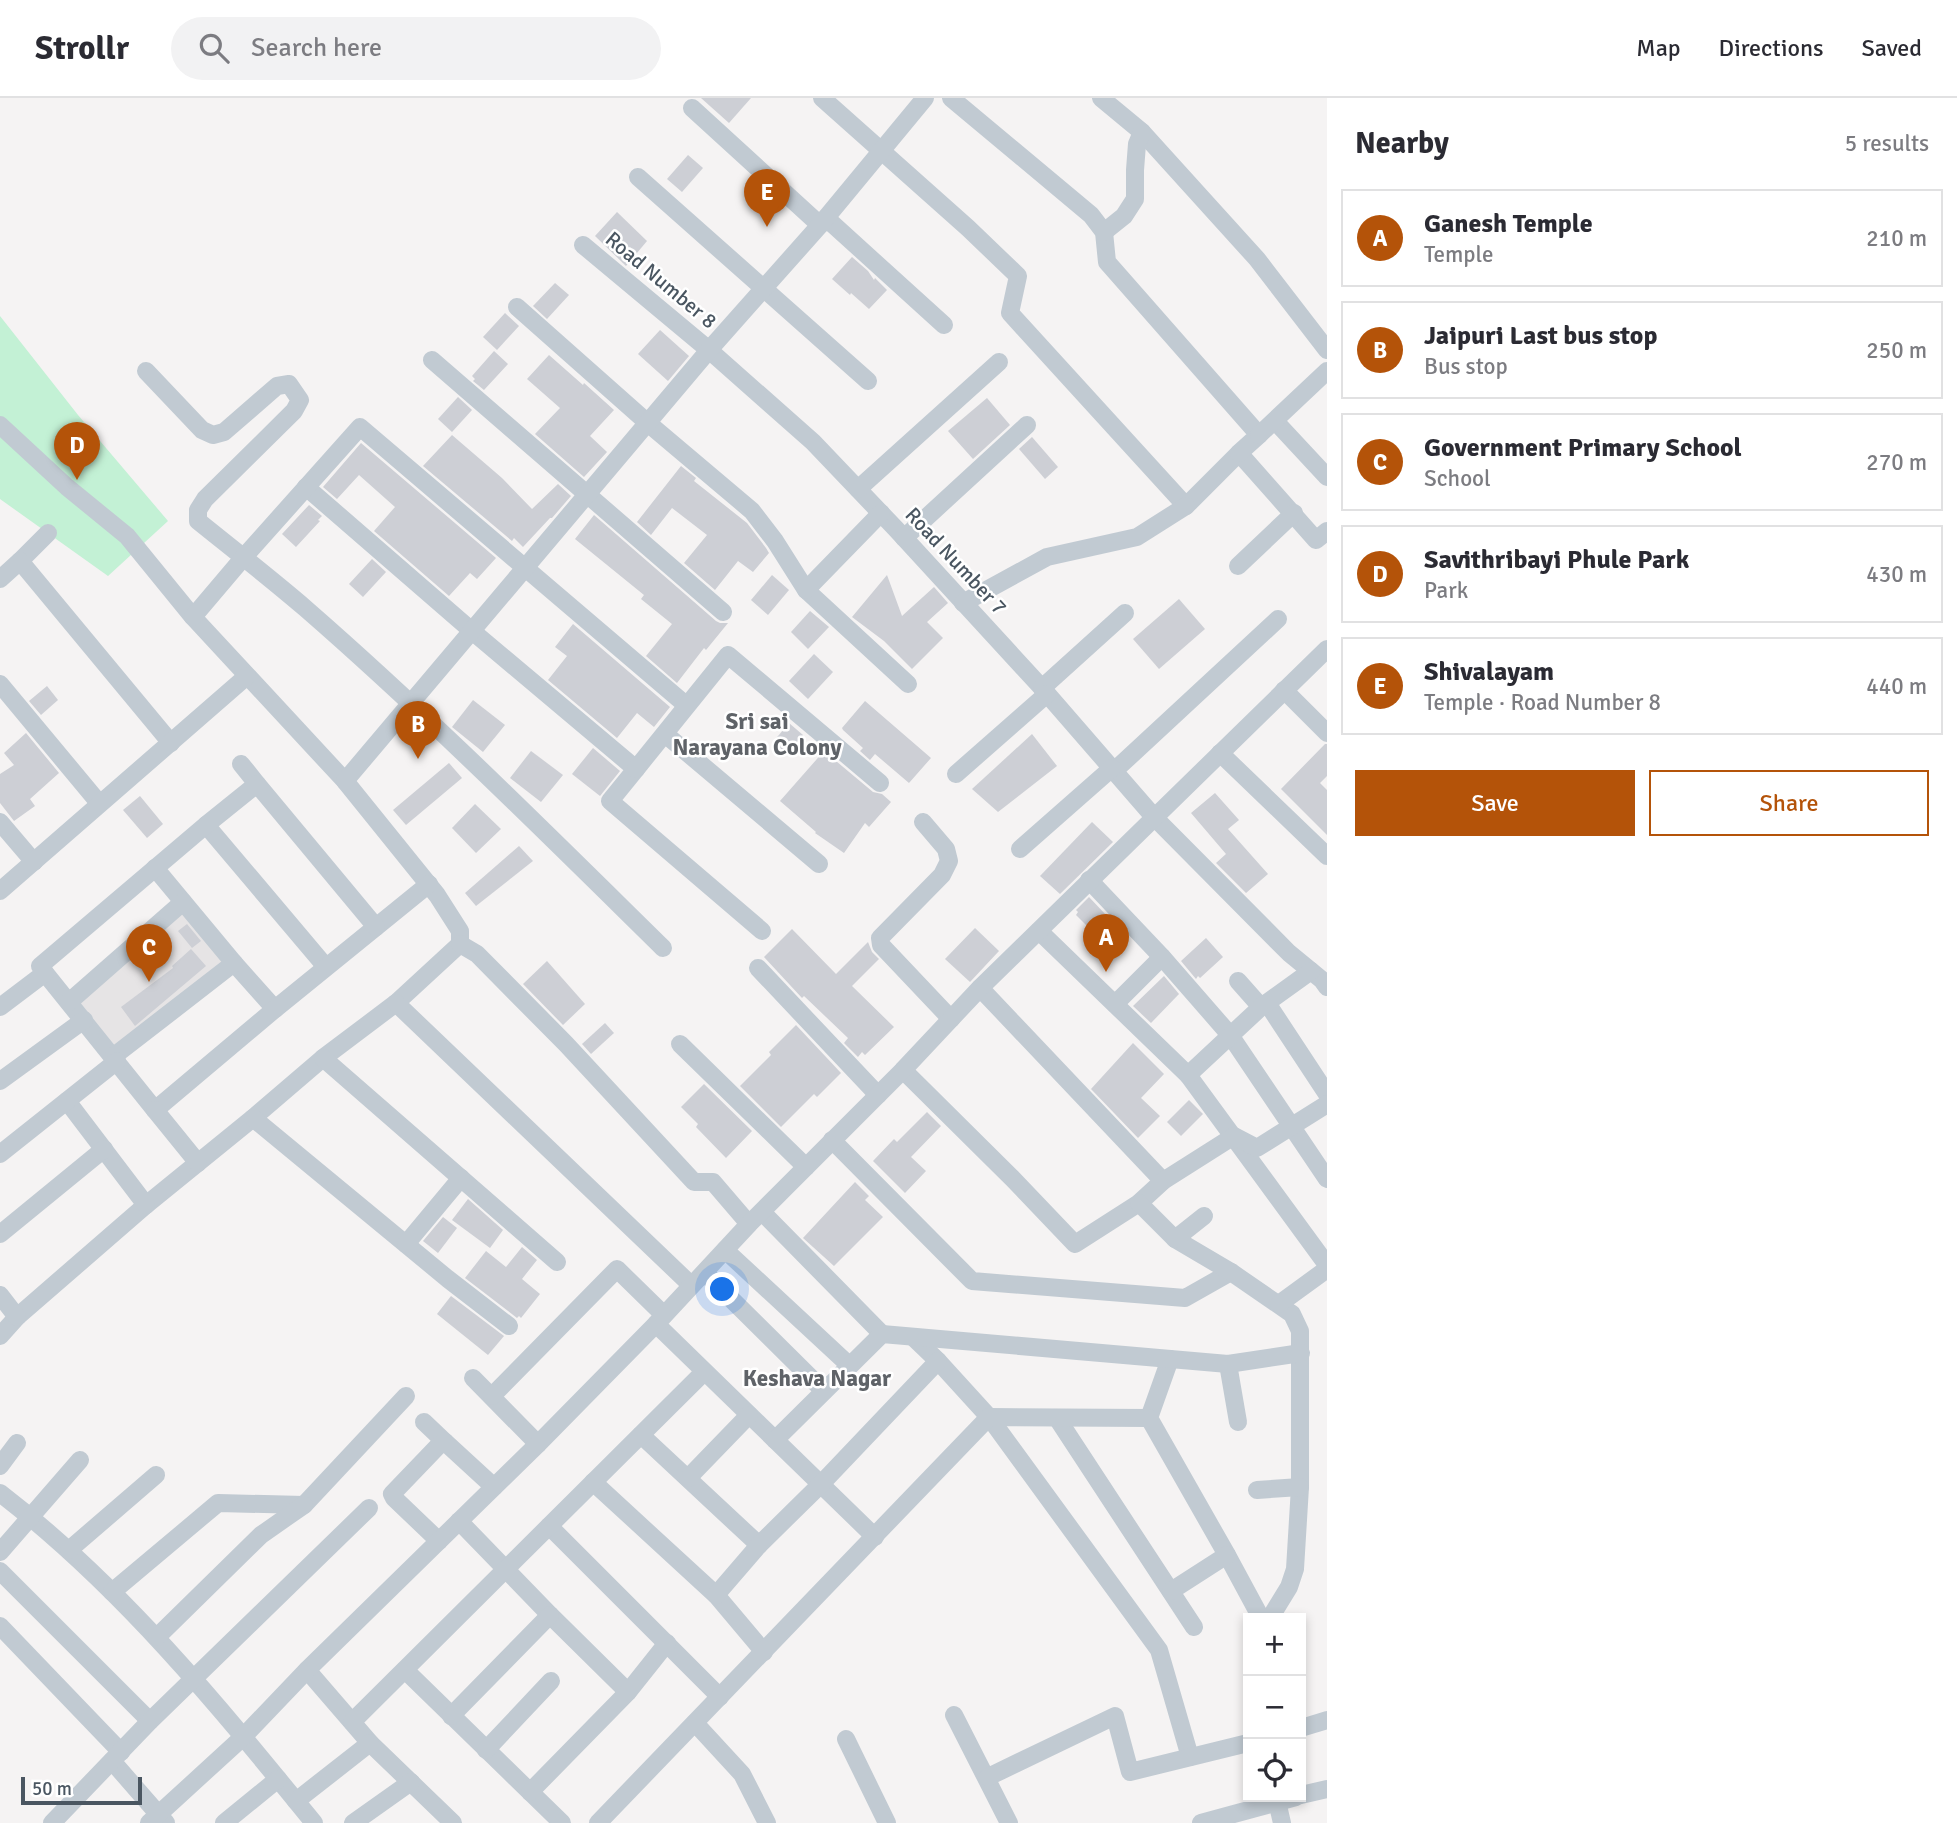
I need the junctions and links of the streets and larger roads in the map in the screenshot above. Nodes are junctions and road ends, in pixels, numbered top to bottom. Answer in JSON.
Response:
{"nodes":[{"id":1,"x":822,"y":98,"type":"edge"},
{"id":2,"x":925,"y":98,"type":"edge"},
{"id":3,"x":951,"y":98,"type":"edge"},
{"id":4,"x":1101,"y":98,"type":"edge"},
{"id":5,"x":692,"y":108,"type":"dead end"},
{"id":6,"x":1142,"y":132,"type":"junction"},
{"id":7,"x":881,"y":150,"type":"junction"},
{"id":8,"x":638,"y":177,"type":"dead end"},
{"id":9,"x":823,"y":222,"type":"junction"},
{"id":10,"x":1104,"y":232,"type":"junction"},
{"id":11,"x":583,"y":245,"type":"dead end"},
{"id":12,"x":764,"y":288,"type":"junction"},
{"id":13,"x":517,"y":307,"type":"dead end"},
{"id":14,"x":944,"y":326,"type":"dead end"},
{"id":15,"x":1327,"y":350,"type":"edge"},
{"id":16,"x":709,"y":351,"type":"junction"},
{"id":17,"x":432,"y":360,"type":"dead end"},
{"id":18,"x":999,"y":362,"type":"dead end"},
{"id":19,"x":146,"y":371,"type":"dead end"},
{"id":20,"x":1327,"y":371,"type":"edge"},
{"id":21,"x":868,"y":381,"type":"dead end"},
{"id":22,"x":1275,"y":421,"type":"junction"},
{"id":23,"x":649,"y":424,"type":"junction"},
{"id":24,"x":0,"y":425,"type":"edge"},
{"id":25,"x":1027,"y":425,"type":"dead end"},
{"id":26,"x":1259,"y":435,"type":"junction"},
{"id":27,"x":1239,"y":453,"type":"junction"},
{"id":28,"x":1327,"y":477,"type":"edge"},
{"id":29,"x":306,"y":487,"type":"junction"},
{"id":30,"x":858,"y":489,"type":"junction"},
{"id":31,"x":588,"y":495,"type":"junction"},
{"id":32,"x":1186,"y":506,"type":"junction"},
{"id":33,"x":881,"y":513,"type":"junction"},
{"id":34,"x":1294,"y":513,"type":"junction"},
{"id":35,"x":1327,"y":531,"type":"edge"},
{"id":36,"x":48,"y":533,"type":"dead end"},
{"id":37,"x":904,"y":538,"type":"junction"},
{"id":38,"x":243,"y":558,"type":"junction"},
{"id":39,"x":20,"y":561,"type":"junction"},
{"id":40,"x":1238,"y":566,"type":"dead end"},
{"id":41,"x":525,"y":569,"type":"junction"},
{"id":42,"x":0,"y":579,"type":"edge"},
{"id":43,"x":807,"y":590,"type":"junction"},
{"id":44,"x":963,"y":603,"type":"junction"},
{"id":45,"x":723,"y":611,"type":"dead end"},
{"id":46,"x":1125,"y":613,"type":"dead end"},
{"id":47,"x":193,"y":617,"type":"junction"},
{"id":48,"x":1279,"y":619,"type":"dead end"},
{"id":49,"x":472,"y":631,"type":"junction"},
{"id":50,"x":1327,"y":649,"type":"edge"},
{"id":51,"x":247,"y":676,"type":"junction"},
{"id":52,"x":0,"y":684,"type":"edge"},
{"id":53,"x":908,"y":684,"type":"dead end"},
{"id":54,"x":1284,"y":690,"type":"junction"},
{"id":55,"x":1044,"y":691,"type":"junction"},
{"id":56,"x":410,"y":704,"type":"junction"},
{"id":57,"x":686,"y":705,"type":"junction"},
{"id":58,"x":1327,"y":733,"type":"edge"},
{"id":59,"x":666,"y":734,"type":"junction"},
{"id":60,"x":171,"y":743,"type":"junction"},
{"id":61,"x":1220,"y":753,"type":"junction"},
{"id":62,"x":241,"y":764,"type":"dead end"},
{"id":63,"x":636,"y":769,"type":"junction"},
{"id":64,"x":1113,"y":770,"type":"junction"},
{"id":65,"x":956,"y":774,"type":"dead end"},
{"id":66,"x":345,"y":781,"type":"junction"},
{"id":67,"x":880,"y":783,"type":"dead end"},
{"id":68,"x":257,"y":784,"type":"junction"},
{"id":69,"x":99,"y":803,"type":"junction"},
{"id":70,"x":1154,"y":817,"type":"junction"},
{"id":71,"x":0,"y":822,"type":"edge"},
{"id":72,"x":923,"y":822,"type":"dead end"},
{"id":73,"x":206,"y":825,"type":"junction"},
{"id":74,"x":1020,"y":849,"type":"dead end"},
{"id":75,"x":1327,"y":856,"type":"edge"},
{"id":76,"x":34,"y":862,"type":"junction"},
{"id":77,"x":819,"y":864,"type":"dead end"},
{"id":78,"x":155,"y":868,"type":"junction"},
{"id":79,"x":1089,"y":880,"type":"junction"},
{"id":80,"x":429,"y":884,"type":"junction"},
{"id":81,"x":0,"y":891,"type":"edge"},
{"id":82,"x":183,"y":901,"type":"junction"},
{"id":83,"x":376,"y":927,"type":"junction"},
{"id":84,"x":762,"y":931,"type":"dead end"},
{"id":85,"x":1039,"y":931,"type":"junction"},
{"id":86,"x":460,"y":944,"type":"junction"},
{"id":87,"x":663,"y":948,"type":"dead end"},
{"id":88,"x":1162,"y":957,"type":"junction"},
{"id":89,"x":234,"y":963,"type":"junction"},
{"id":90,"x":326,"y":967,"type":"junction"},
{"id":91,"x":758,"y":968,"type":"dead end"},
{"id":92,"x":1311,"y":971,"type":"junction"},
{"id":93,"x":45,"y":972,"type":"junction"},
{"id":94,"x":1238,"y":981,"type":"dead end"},
{"id":95,"x":1327,"y":987,"type":"edge"},
{"id":96,"x":980,"y":988,"type":"junction"},
{"id":97,"x":69,"y":1002,"type":"junction"},
{"id":98,"x":396,"y":1003,"type":"junction"},
{"id":99,"x":1115,"y":1003,"type":"junction"},
{"id":100,"x":1264,"y":1005,"type":"junction"},
{"id":101,"x":0,"y":1007,"type":"edge"},
{"id":102,"x":275,"y":1009,"type":"junction"},
{"id":103,"x":951,"y":1019,"type":"junction"},
{"id":104,"x":83,"y":1020,"type":"junction"},
{"id":105,"x":1230,"y":1035,"type":"junction"},
{"id":106,"x":680,"y":1044,"type":"dead end"},
{"id":107,"x":115,"y":1058,"type":"junction"},
{"id":108,"x":323,"y":1058,"type":"junction"},
{"id":109,"x":902,"y":1070,"type":"junction"},
{"id":110,"x":1188,"y":1075,"type":"junction"},
{"id":111,"x":0,"y":1081,"type":"edge"},
{"id":112,"x":1327,"y":1094,"type":"edge"},
{"id":113,"x":878,"y":1095,"type":"junction"},
{"id":114,"x":67,"y":1101,"type":"junction"},
{"id":115,"x":1327,"y":1104,"type":"edge"},
{"id":116,"x":155,"y":1110,"type":"junction"},
{"id":117,"x":253,"y":1118,"type":"junction"},
{"id":118,"x":1292,"y":1127,"type":"junction"},
{"id":119,"x":1234,"y":1136,"type":"junction"},
{"id":120,"x":832,"y":1140,"type":"junction"},
{"id":121,"x":104,"y":1149,"type":"junction"},
{"id":122,"x":0,"y":1154,"type":"edge"},
{"id":123,"x":198,"y":1163,"type":"junction"},
{"id":124,"x":806,"y":1167,"type":"junction"},
{"id":125,"x":461,"y":1178,"type":"junction"},
{"id":126,"x":1327,"y":1179,"type":"edge"},
{"id":127,"x":1163,"y":1181,"type":"junction"},
{"id":128,"x":1139,"y":1203,"type":"junction"},
{"id":129,"x":146,"y":1205,"type":"junction"},
{"id":130,"x":1205,"y":1216,"type":"dead end"},
{"id":131,"x":756,"y":1218,"type":"junction"},
{"id":132,"x":0,"y":1234,"type":"edge"},
{"id":133,"x":1175,"y":1239,"type":"junction"},
{"id":134,"x":406,"y":1244,"type":"junction"},
{"id":135,"x":725,"y":1250,"type":"junction"},
{"id":136,"x":556,"y":1262,"type":"dead end"},
{"id":137,"x":1327,"y":1267,"type":"edge"},
{"id":138,"x":1231,"y":1272,"type":"junction"},
{"id":139,"x":698,"y":1279,"type":"junction"},
{"id":140,"x":0,"y":1295,"type":"edge"},
{"id":141,"x":1279,"y":1304,"type":"junction"},
{"id":142,"x":18,"y":1317,"type":"junction"},
{"id":143,"x":660,"y":1319,"type":"junction"},
{"id":144,"x":509,"y":1326,"type":"dead end"},
{"id":145,"x":882,"y":1334,"type":"junction"},
{"id":146,"x":0,"y":1336,"type":"edge"},
{"id":147,"x":913,"y":1337,"type":"junction"},
{"id":148,"x":1301,"y":1353,"type":"junction"},
{"id":149,"x":1170,"y":1359,"type":"junction"},
{"id":150,"x":938,"y":1361,"type":"junction"},
{"id":151,"x":1228,"y":1364,"type":"junction"},
{"id":152,"x":849,"y":1365,"type":"junction"},
{"id":153,"x":704,"y":1372,"type":"junction"},
{"id":154,"x":473,"y":1378,"type":"dead end"},
{"id":155,"x":824,"y":1391,"type":"junction"},
{"id":156,"x":406,"y":1396,"type":"dead end"},
{"id":157,"x":492,"y":1396,"type":"junction"},
{"id":158,"x":749,"y":1415,"type":"junction"},
{"id":159,"x":989,"y":1417,"type":"junction"},
{"id":160,"x":1057,"y":1418,"type":"junction"},
{"id":161,"x":1149,"y":1418,"type":"junction"},
{"id":162,"x":424,"y":1422,"type":"dead end"},
{"id":163,"x":1238,"y":1422,"type":"dead end"},
{"id":164,"x":641,"y":1435,"type":"junction"},
{"id":165,"x":775,"y":1440,"type":"junction"},
{"id":166,"x":17,"y":1443,"type":"dead end"},
{"id":167,"x":445,"y":1443,"type":"junction"},
{"id":168,"x":538,"y":1444,"type":"junction"},
{"id":169,"x":80,"y":1460,"type":"dead end"},
{"id":170,"x":0,"y":1466,"type":"edge"},
{"id":171,"x":156,"y":1475,"type":"dead end"},
{"id":172,"x":688,"y":1478,"type":"junction"},
{"id":173,"x":593,"y":1482,"type":"junction"},
{"id":174,"x":821,"y":1484,"type":"junction"},
{"id":175,"x":494,"y":1487,"type":"junction"},
{"id":176,"x":1300,"y":1487,"type":"junction"},
{"id":177,"x":1256,"y":1490,"type":"dead end"},
{"id":178,"x":0,"y":1493,"type":"edge"},
{"id":179,"x":304,"y":1505,"type":"junction"},
{"id":180,"x":369,"y":1508,"type":"dead end"},
{"id":181,"x":31,"y":1517,"type":"junction"},
{"id":182,"x":459,"y":1521,"type":"junction"},
{"id":183,"x":549,"y":1526,"type":"junction"},
{"id":184,"x":875,"y":1537,"type":"junction"},
{"id":185,"x":439,"y":1541,"type":"junction"},
{"id":186,"x":759,"y":1545,"type":"junction"},
{"id":187,"x":69,"y":1550,"type":"junction"},
{"id":188,"x":0,"y":1552,"type":"edge"},
{"id":189,"x":1227,"y":1555,"type":"junction"},
{"id":190,"x":505,"y":1570,"type":"junction"},
{"id":191,"x":0,"y":1571,"type":"edge"},
{"id":192,"x":112,"y":1591,"type":"junction"},
{"id":193,"x":1171,"y":1591,"type":"junction"},
{"id":194,"x":716,"y":1595,"type":"junction"},
{"id":195,"x":1258,"y":1613,"type":"edge"},
{"id":196,"x":1272,"y":1613,"type":"edge"},
{"id":197,"x":550,"y":1615,"type":"junction"},
{"id":198,"x":0,"y":1626,"type":"edge"},
{"id":199,"x":1194,"y":1627,"type":"dead end"},
{"id":200,"x":157,"y":1637,"type":"junction"},
{"id":201,"x":667,"y":1643,"type":"junction"},
{"id":202,"x":764,"y":1652,"type":"junction"},
{"id":203,"x":307,"y":1670,"type":"junction"},
{"id":204,"x":404,"y":1670,"type":"junction"},
{"id":205,"x":193,"y":1679,"type":"junction"},
{"id":206,"x":551,"y":1681,"type":"dead end"},
{"id":207,"x":628,"y":1692,"type":"junction"},
{"id":208,"x":720,"y":1697,"type":"junction"},
{"id":209,"x":954,"y":1715,"type":"dead end"},
{"id":210,"x":451,"y":1716,"type":"junction"},
{"id":211,"x":1327,"y":1720,"type":"edge"},
{"id":212,"x":150,"y":1721,"type":"junction"},
{"id":213,"x":352,"y":1722,"type":"junction"},
{"id":214,"x":695,"y":1723,"type":"junction"},
{"id":215,"x":1306,"y":1726,"type":"edge"},
{"id":216,"x":243,"y":1737,"type":"junction"},
{"id":217,"x":846,"y":1739,"type":"dead end"},
{"id":218,"x":370,"y":1744,"type":"junction"},
{"id":219,"x":1243,"y":1744,"type":"edge"},
{"id":220,"x":486,"y":1750,"type":"junction"},
{"id":221,"x":116,"y":1756,"type":"junction"},
{"id":222,"x":1190,"y":1757,"type":"junction"},
{"id":223,"x":988,"y":1777,"type":"junction"},
{"id":224,"x":278,"y":1779,"type":"junction"},
{"id":225,"x":411,"y":1782,"type":"junction"},
{"id":226,"x":1327,"y":1788,"type":"edge"},
{"id":227,"x":530,"y":1792,"type":"junction"},
{"id":228,"x":1306,"y":1794,"type":"edge"},
{"id":229,"x":296,"y":1801,"type":"junction"},
{"id":230,"x":1268,"y":1802,"type":"edge"},
{"id":231,"x":1278,"y":1802,"type":"edge"},
{"id":232,"x":158,"y":1820,"type":"edge"},
{"id":233,"x":52,"y":1823,"type":"edge"},
{"id":234,"x":224,"y":1823,"type":"edge"},
{"id":235,"x":314,"y":1823,"type":"edge"},
{"id":236,"x":353,"y":1823,"type":"edge"},
{"id":237,"x":453,"y":1823,"type":"edge"},
{"id":238,"x":562,"y":1823,"type":"edge"},
{"id":239,"x":598,"y":1823,"type":"edge"},
{"id":240,"x":767,"y":1823,"type":"edge"},
{"id":241,"x":887,"y":1823,"type":"edge"},
{"id":242,"x":1009,"y":1823,"type":"edge"},
{"id":243,"x":1201,"y":1823,"type":"edge"},
{"id":244,"x":1282,"y":1823,"type":"edge"}],
"edges":[{"from":1,"to":7,"type":"street"},
{"from":2,"to":7,"type":"street"},
{"from":3,"to":10,"type":"street"},
{"from":4,"to":6,"type":"street"},
{"from":5,"to":9,"type":"street"},
{"from":6,"to":10,"type":"street"},
{"from":6,"to":15,"type":"street"},
{"from":7,"to":9,"type":"street"},
{"from":7,"to":32,"type":"street"},
{"from":8,"to":12,"type":"street"},
{"from":9,"to":12,"type":"street"},
{"from":9,"to":14,"type":"street"},
{"from":10,"to":26,"type":"street"},
{"from":11,"to":16,"type":"street","name":"Road Number 8"},
{"from":12,"to":16,"type":"street"},
{"from":12,"to":21,"type":"street"},
{"from":13,"to":23,"type":"street"},
{"from":16,"to":23,"type":"street"},
{"from":16,"to":30,"type":"street","name":"Road Number 7"},
{"from":17,"to":31,"type":"street"},
{"from":18,"to":30,"type":"street"},
{"from":19,"to":38,"type":"street"},
{"from":20,"to":22,"type":"street"},
{"from":22,"to":26,"type":"street"},
{"from":22,"to":28,"type":"street"},
{"from":23,"to":31,"type":"street"},
{"from":23,"to":43,"type":"street"},
{"from":24,"to":47,"type":"street"},
{"from":25,"to":37,"type":"street"},
{"from":26,"to":27,"type":"street"},
{"from":27,"to":32,"type":"street"},
{"from":27,"to":34,"type":"street"},
{"from":29,"to":38,"type":"street"},
{"from":29,"to":41,"type":"street"},
{"from":29,"to":49,"type":"street"},
{"from":30,"to":33,"type":"street","name":"Road Number 7"},
{"from":31,"to":41,"type":"street"},
{"from":31,"to":45,"type":"street"},
{"from":32,"to":44,"type":"street"},
{"from":33,"to":37,"type":"street","name":"Road Number 7"},
{"from":33,"to":43,"type":"street"},
{"from":34,"to":35,"type":"street"},
{"from":34,"to":40,"type":"street"},
{"from":36,"to":39,"type":"street"},
{"from":37,"to":44,"type":"street","name":"Road Number 7"},
{"from":38,"to":47,"type":"street"},
{"from":38,"to":56,"type":"street"},
{"from":39,"to":42,"type":"street"},
{"from":39,"to":60,"type":"street"},
{"from":41,"to":49,"type":"street"},
{"from":41,"to":57,"type":"street"},
{"from":43,"to":53,"type":"street"},
{"from":44,"to":55,"type":"street","name":"Road Number 7"},
{"from":46,"to":55,"type":"street"},
{"from":47,"to":51,"type":"street"},
{"from":48,"to":64,"type":"street"},
{"from":49,"to":56,"type":"street"},
{"from":49,"to":63,"type":"street"},
{"from":50,"to":54,"type":"street"},
{"from":51,"to":60,"type":"street"},
{"from":51,"to":66,"type":"street"},
{"from":52,"to":69,"type":"street"},
{"from":54,"to":58,"type":"street"},
{"from":54,"to":61,"type":"street"},
{"from":55,"to":64,"type":"street","name":"Road Number 7"},
{"from":55,"to":65,"type":"street"},
{"from":56,"to":66,"type":"street"},
{"from":56,"to":87,"type":"street"},
{"from":57,"to":59,"type":"street"},
{"from":57,"to":67,"type":"street"},
{"from":59,"to":63,"type":"street"},
{"from":59,"to":77,"type":"street"},
{"from":60,"to":69,"type":"street"},
{"from":61,"to":70,"type":"street"},
{"from":61,"to":75,"type":"street"},
{"from":62,"to":68,"type":"street"},
{"from":63,"to":84,"type":"street"},
{"from":64,"to":70,"type":"street","name":"Road Number 7"},
{"from":64,"to":74,"type":"street"},
{"from":66,"to":80,"type":"street"},
{"from":68,"to":73,"type":"street"},
{"from":68,"to":83,"type":"street"},
{"from":69,"to":76,"type":"street"},
{"from":70,"to":79,"type":"street"},
{"from":70,"to":92,"type":"street","name":"Road Number 7"},
{"from":71,"to":76,"type":"street"},
{"from":72,"to":103,"type":"street"},
{"from":73,"to":78,"type":"street"},
{"from":73,"to":90,"type":"street"},
{"from":76,"to":81,"type":"street"},
{"from":78,"to":82,"type":"street"},
{"from":78,"to":93,"type":"street"},
{"from":79,"to":85,"type":"street"},
{"from":79,"to":88,"type":"street"},
{"from":80,"to":83,"type":"street"},
{"from":80,"to":86,"type":"street"},
{"from":82,"to":89,"type":"street"},
{"from":82,"to":97,"type":"street"},
{"from":83,"to":90,"type":"street"},
{"from":85,"to":96,"type":"street"},
{"from":85,"to":99,"type":"street"},
{"from":86,"to":98,"type":"street"},
{"from":86,"to":131,"type":"street"},
{"from":88,"to":99,"type":"street"},
{"from":88,"to":105,"type":"street"},
{"from":89,"to":102,"type":"street"},
{"from":89,"to":107,"type":"street"},
{"from":90,"to":102,"type":"street"},
{"from":91,"to":113,"type":"street"},
{"from":92,"to":95,"type":"street","name":"Road Number 7"},
{"from":92,"to":100,"type":"street"},
{"from":93,"to":97,"type":"street"},
{"from":93,"to":101,"type":"street"},
{"from":94,"to":100,"type":"street"},
{"from":96,"to":103,"type":"street"},
{"from":96,"to":127,"type":"street"},
{"from":97,"to":104,"type":"street"},
{"from":98,"to":108,"type":"street"},
{"from":98,"to":139,"type":"street"},
{"from":99,"to":110,"type":"street"},
{"from":100,"to":105,"type":"street"},
{"from":100,"to":112,"type":"street"},
{"from":102,"to":116,"type":"street"},
{"from":103,"to":109,"type":"street"},
{"from":104,"to":107,"type":"street"},
{"from":104,"to":111,"type":"street"},
{"from":105,"to":110,"type":"street"},
{"from":105,"to":118,"type":"street"},
{"from":106,"to":124,"type":"street"},
{"from":107,"to":114,"type":"street"},
{"from":107,"to":116,"type":"street"},
{"from":108,"to":117,"type":"street"},
{"from":108,"to":125,"type":"street"},
{"from":109,"to":113,"type":"street"},
{"from":109,"to":128,"type":"street"},
{"from":110,"to":119,"type":"street"},
{"from":113,"to":120,"type":"street"},
{"from":114,"to":121,"type":"street"},
{"from":114,"to":122,"type":"street"},
{"from":115,"to":118,"type":"street"},
{"from":116,"to":123,"type":"street"},
{"from":117,"to":123,"type":"street"},
{"from":117,"to":134,"type":"street"},
{"from":118,"to":119,"type":"street"},
{"from":118,"to":126,"type":"street"},
{"from":119,"to":127,"type":"street"},
{"from":119,"to":137,"type":"street"},
{"from":120,"to":124,"type":"street"},
{"from":120,"to":138,"type":"street"},
{"from":121,"to":129,"type":"street"},
{"from":121,"to":132,"type":"street"},
{"from":123,"to":129,"type":"street"},
{"from":124,"to":131,"type":"street"},
{"from":125,"to":134,"type":"street"},
{"from":125,"to":136,"type":"street"},
{"from":127,"to":128,"type":"street"},
{"from":128,"to":133,"type":"street"},
{"from":129,"to":142,"type":"street"},
{"from":130,"to":133,"type":"street"},
{"from":131,"to":135,"type":"street"},
{"from":131,"to":145,"type":"street"},
{"from":133,"to":138,"type":"street"},
{"from":134,"to":144,"type":"street"},
{"from":135,"to":139,"type":"street"},
{"from":135,"to":152,"type":"street"},
{"from":137,"to":141,"type":"street"},
{"from":138,"to":141,"type":"street"},
{"from":139,"to":143,"type":"street"},
{"from":139,"to":155,"type":"street"},
{"from":140,"to":142,"type":"street"},
{"from":141,"to":148,"type":"street"},
{"from":142,"to":146,"type":"street"},
{"from":143,"to":153,"type":"street"},
{"from":143,"to":157,"type":"street"},
{"from":143,"to":168,"type":"street"},
{"from":145,"to":147,"type":"street"},
{"from":145,"to":152,"type":"street"},
{"from":147,"to":149,"type":"street"},
{"from":147,"to":150,"type":"street"},
{"from":148,"to":151,"type":"street"},
{"from":148,"to":176,"type":"street"},
{"from":149,"to":151,"type":"street"},
{"from":149,"to":161,"type":"street"},
{"from":150,"to":159,"type":"street"},
{"from":150,"to":174,"type":"street"},
{"from":151,"to":163,"type":"street"},
{"from":152,"to":155,"type":"street"},
{"from":153,"to":158,"type":"street"},
{"from":153,"to":164,"type":"street"},
{"from":154,"to":157,"type":"street"},
{"from":155,"to":165,"type":"street"},
{"from":156,"to":179,"type":"street"},
{"from":157,"to":168,"type":"street"},
{"from":158,"to":165,"type":"street"},
{"from":158,"to":172,"type":"street"},
{"from":159,"to":160,"type":"street"},
{"from":159,"to":184,"type":"street"},
{"from":159,"to":222,"type":"street"},
{"from":160,"to":161,"type":"street"},
{"from":160,"to":193,"type":"street"},
{"from":161,"to":189,"type":"street"},
{"from":162,"to":167,"type":"street"},
{"from":164,"to":172,"type":"street"},
{"from":164,"to":173,"type":"street"},
{"from":165,"to":174,"type":"street"},
{"from":166,"to":170,"type":"street"},
{"from":167,"to":175,"type":"street"},
{"from":167,"to":185,"type":"street"},
{"from":168,"to":175,"type":"street"},
{"from":169,"to":181,"type":"street"},
{"from":171,"to":187,"type":"street"},
{"from":172,"to":186,"type":"street"},
{"from":173,"to":183,"type":"street"},
{"from":173,"to":194,"type":"street"},
{"from":174,"to":184,"type":"street"},
{"from":174,"to":186,"type":"street"},
{"from":175,"to":182,"type":"street"},
{"from":176,"to":177,"type":"street"},
{"from":176,"to":196,"type":"street"},
{"from":178,"to":181,"type":"street"},
{"from":179,"to":192,"type":"street"},
{"from":179,"to":200,"type":"street"},
{"from":180,"to":205,"type":"street"},
{"from":181,"to":187,"type":"street"},
{"from":181,"to":188,"type":"street"},
{"from":182,"to":185,"type":"street"},
{"from":182,"to":190,"type":"street"},
{"from":183,"to":190,"type":"street"},
{"from":183,"to":201,"type":"street"},
{"from":184,"to":202,"type":"street"},
{"from":185,"to":203,"type":"street"},
{"from":186,"to":194,"type":"street"},
{"from":187,"to":192,"type":"street"},
{"from":189,"to":193,"type":"street"},
{"from":189,"to":195,"type":"street"},
{"from":190,"to":197,"type":"street"},
{"from":190,"to":204,"type":"street"},
{"from":191,"to":212,"type":"street"},
{"from":192,"to":200,"type":"street"},
{"from":193,"to":199,"type":"street"},
{"from":194,"to":202,"type":"street"},
{"from":197,"to":207,"type":"street"},
{"from":197,"to":210,"type":"street"},
{"from":198,"to":221,"type":"street"},
{"from":200,"to":205,"type":"street"},
{"from":201,"to":207,"type":"street"},
{"from":201,"to":208,"type":"street"},
{"from":202,"to":208,"type":"street"},
{"from":203,"to":213,"type":"street"},
{"from":203,"to":216,"type":"street"},
{"from":204,"to":210,"type":"street"},
{"from":204,"to":213,"type":"street"},
{"from":205,"to":212,"type":"street"},
{"from":205,"to":216,"type":"street"},
{"from":206,"to":220,"type":"street"},
{"from":207,"to":227,"type":"street"},
{"from":208,"to":214,"type":"street"},
{"from":209,"to":223,"type":"street"},
{"from":210,"to":220,"type":"street"},
{"from":211,"to":215,"type":"street"},
{"from":212,"to":221,"type":"street"},
{"from":213,"to":218,"type":"street"},
{"from":214,"to":239,"type":"street"},
{"from":214,"to":240,"type":"street"},
{"from":216,"to":224,"type":"street"},
{"from":216,"to":232,"type":"street"},
{"from":217,"to":241,"type":"street"},
{"from":218,"to":225,"type":"street"},
{"from":218,"to":229,"type":"street"},
{"from":219,"to":222,"type":"street"},
{"from":220,"to":227,"type":"street"},
{"from":221,"to":232,"type":"street"},
{"from":221,"to":233,"type":"street"},
{"from":222,"to":223,"type":"street"},
{"from":223,"to":242,"type":"street"},
{"from":224,"to":229,"type":"street"},
{"from":224,"to":234,"type":"street"},
{"from":225,"to":236,"type":"street"},
{"from":225,"to":237,"type":"street"},
{"from":226,"to":228,"type":"street"},
{"from":227,"to":238,"type":"street"},
{"from":229,"to":235,"type":"street"},
{"from":230,"to":243,"type":"street"},
{"from":231,"to":244,"type":"street"}]}
